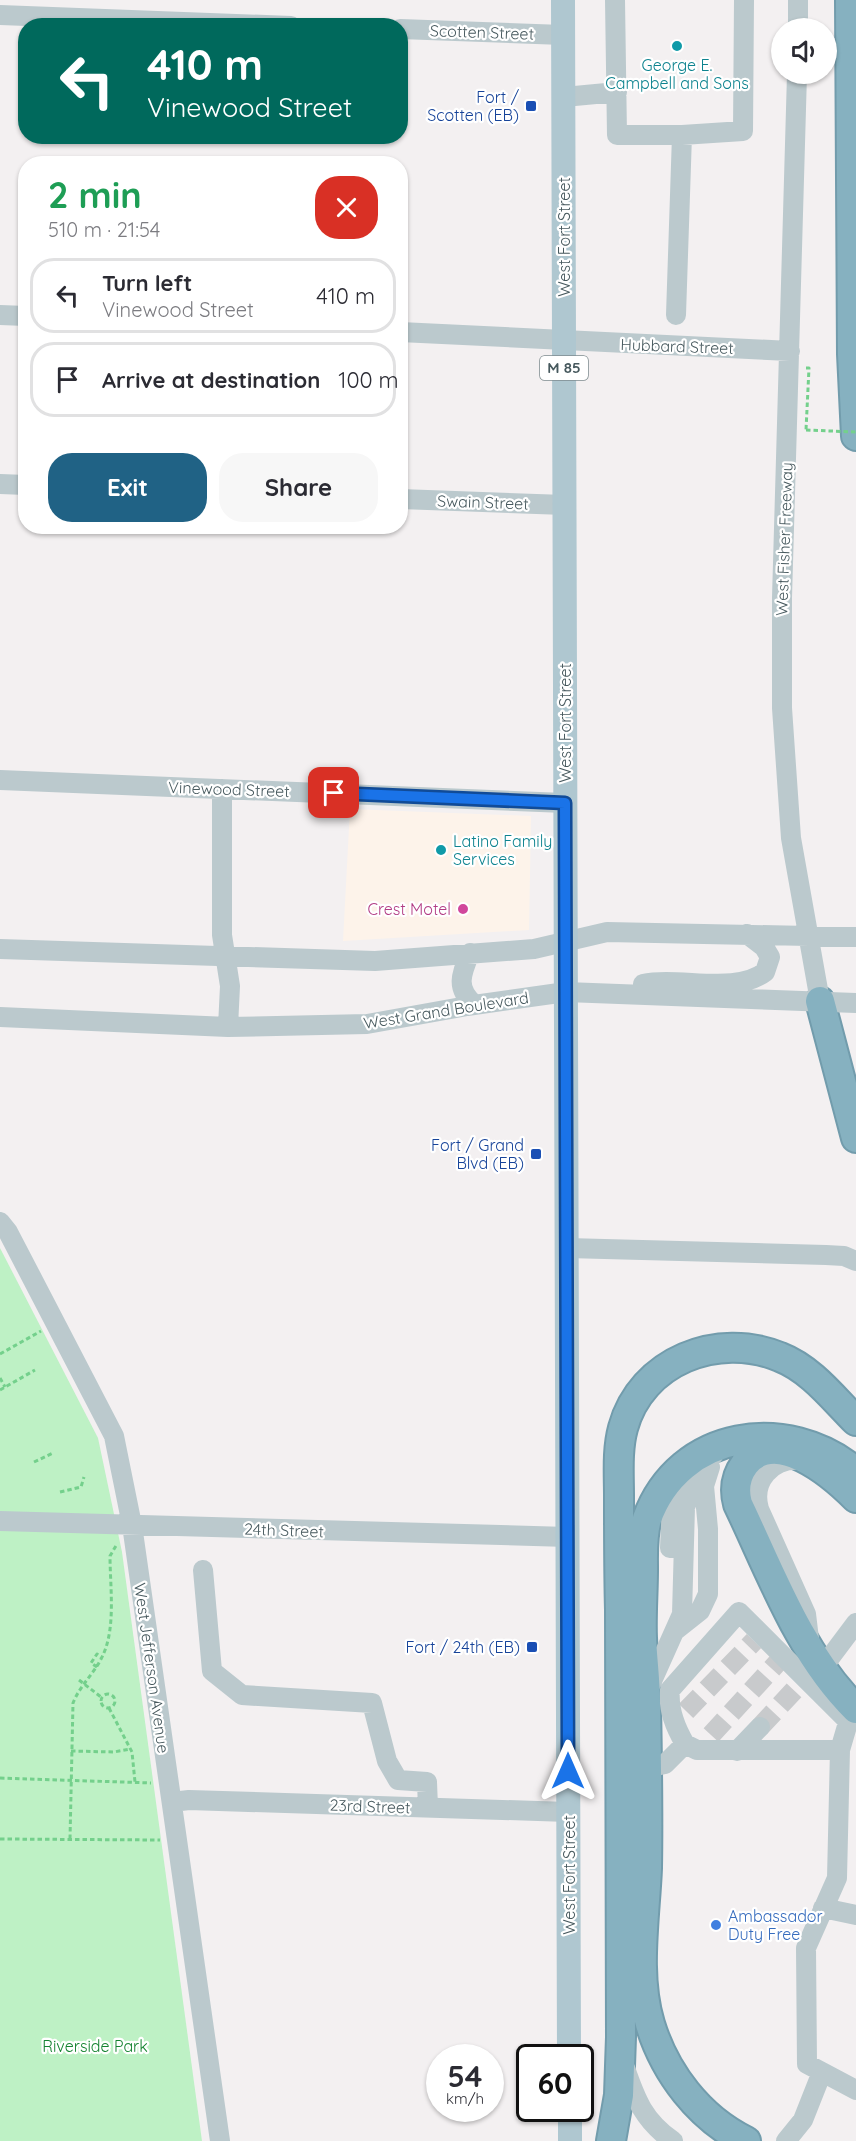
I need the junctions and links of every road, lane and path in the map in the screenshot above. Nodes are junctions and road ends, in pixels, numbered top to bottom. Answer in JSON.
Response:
{"nodes":[{"id":1,"x":563,"y":0,"type":"edge"},
{"id":2,"x":615,"y":0,"type":"edge"},
{"id":3,"x":744,"y":0,"type":"edge"},
{"id":4,"x":798,"y":0,"type":"edge"},
{"id":5,"x":850,"y":0,"type":"edge"},
{"id":6,"x":0,"y":15,"type":"edge"},
{"id":7,"x":79,"y":18,"type":"edge"},
{"id":8,"x":798,"y":18,"type":"edge"},
{"id":9,"x":408,"y":29,"type":"edge"},
{"id":10,"x":564,"y":35,"type":"junction"},
{"id":11,"x":797,"y":84,"type":"edge"},
{"id":12,"x":617,"y":92,"type":"junction"},
{"id":13,"x":564,"y":97,"type":"junction"},
{"id":14,"x":682,"y":135,"type":"junction"},
{"id":15,"x":0,"y":315,"type":"edge"},
{"id":16,"x":676,"y":315,"type":"dead end"},
{"id":17,"x":18,"y":316,"type":"edge"},
{"id":18,"x":408,"y":332,"type":"edge"},
{"id":19,"x":564,"y":342,"type":"junction"},
{"id":20,"x":790,"y":351,"type":"junction"},
{"id":21,"x":806,"y":430,"type":"dead end"},
{"id":22,"x":856,"y":434,"type":"edge"},
{"id":23,"x":0,"y":484,"type":"edge"},
{"id":24,"x":18,"y":485,"type":"edge"},
{"id":25,"x":408,"y":499,"type":"edge"},
{"id":26,"x":565,"y":505,"type":"junction"},
{"id":27,"x":0,"y":780,"type":"edge"},
{"id":28,"x":222,"y":789,"type":"junction"},
{"id":29,"x":565,"y":803,"type":"junction"},
{"id":30,"x":747,"y":934,"type":"junction"},
{"id":31,"x":807,"y":935,"type":"junction"},
{"id":32,"x":849,"y":937,"type":"edge"},
{"id":33,"x":567,"y":939,"type":"junction"},
{"id":34,"x":0,"y":949,"type":"edge"},
{"id":35,"x":470,"y":953,"type":"junction"},
{"id":36,"x":227,"y":956,"type":"junction"},
{"id":37,"x":566,"y":992,"type":"junction"},
{"id":38,"x":611,"y":992,"type":"junction"},
{"id":39,"x":841,"y":1002,"type":"edge"},
{"id":40,"x":475,"y":1005,"type":"junction"},
{"id":41,"x":0,"y":1017,"type":"edge"},
{"id":42,"x":228,"y":1027,"type":"junction"},
{"id":43,"x":856,"y":1138,"type":"edge"},
{"id":44,"x":0,"y":1222,"type":"edge"},
{"id":45,"x":567,"y":1248,"type":"junction"},
{"id":46,"x":856,"y":1260,"type":"edge"},
{"id":47,"x":56,"y":1323,"type":"junction"},
{"id":48,"x":0,"y":1354,"type":"edge"},
{"id":49,"x":35,"y":1370,"type":"dead end"},
{"id":50,"x":0,"y":1378,"type":"edge"},
{"id":51,"x":5,"y":1387,"type":"junction"},
{"id":52,"x":0,"y":1390,"type":"edge"},
{"id":53,"x":856,"y":1421,"type":"edge"},
{"id":54,"x":721,"y":1448,"type":"junction"},
{"id":55,"x":53,"y":1454,"type":"dead end"},
{"id":56,"x":34,"y":1461,"type":"dead end"},
{"id":57,"x":856,"y":1472,"type":"edge"},
{"id":58,"x":84,"y":1477,"type":"dead end"},
{"id":59,"x":60,"y":1492,"type":"dead end"},
{"id":60,"x":856,"y":1498,"type":"edge"},
{"id":61,"x":0,"y":1521,"type":"edge"},
{"id":62,"x":126,"y":1532,"type":"junction"},
{"id":63,"x":568,"y":1538,"type":"junction"},
{"id":64,"x":203,"y":1570,"type":"dead end"},
{"id":65,"x":706,"y":1601,"type":"junction"},
{"id":66,"x":739,"y":1612,"type":"junction"},
{"id":67,"x":856,"y":1623,"type":"edge"},
{"id":68,"x":670,"y":1642,"type":"junction"},
{"id":69,"x":800,"y":1666,"type":"junction"},
{"id":70,"x":79,"y":1680,"type":"dead end"},
{"id":71,"x":83,"y":1683,"type":"junction"},
{"id":72,"x":649,"y":1689,"type":"junction"},
{"id":73,"x":101,"y":1697,"type":"junction"},
{"id":74,"x":109,"y":1708,"type":"junction"},
{"id":75,"x":852,"y":1712,"type":"edge"},
{"id":76,"x":760,"y":1727,"type":"tunnel mouth"},
{"id":77,"x":711,"y":1735,"type":"tunnel mouth"},
{"id":78,"x":691,"y":1747,"type":"junction"},
{"id":79,"x":130,"y":1749,"type":"junction"},
{"id":80,"x":840,"y":1750,"type":"junction"},
{"id":81,"x":71,"y":1751,"type":"junction"},
{"id":82,"x":737,"y":1751,"type":"junction"},
{"id":83,"x":646,"y":1768,"type":"junction"},
{"id":84,"x":0,"y":1778,"type":"edge"},
{"id":85,"x":71,"y":1781,"type":"junction"},
{"id":86,"x":135,"y":1782,"type":"junction"},
{"id":87,"x":159,"y":1783,"type":"dead end"},
{"id":88,"x":172,"y":1802,"type":"junction"},
{"id":89,"x":428,"y":1808,"type":"junction"},
{"id":90,"x":568,"y":1812,"type":"junction"},
{"id":91,"x":0,"y":1839,"type":"edge"},
{"id":92,"x":70,"y":1839,"type":"junction"},
{"id":93,"x":177,"y":1840,"type":"junction"},
{"id":94,"x":823,"y":1908,"type":"junction"},
{"id":95,"x":856,"y":1915,"type":"edge"},
{"id":96,"x":570,"y":2044,"type":"edge"},
{"id":97,"x":621,"y":2056,"type":"junction"},
{"id":98,"x":822,"y":2072,"type":"junction"},
{"id":99,"x":856,"y":2090,"type":"edge"},
{"id":100,"x":570,"y":2122,"type":"edge"},
{"id":101,"x":220,"y":2141,"type":"edge"},
{"id":102,"x":570,"y":2141,"type":"edge"},
{"id":103,"x":611,"y":2141,"type":"edge"},
{"id":104,"x":673,"y":2141,"type":"edge"},
{"id":105,"x":746,"y":2141,"type":"edge"},
{"id":106,"x":786,"y":2141,"type":"edge"}],
"edges":[{"from":1,"to":10,"type":"main road","name":"West Fort Street","number":"M 85"},
{"from":2,"to":12,"type":"street"},
{"from":3,"to":14,"type":"street"},
{"from":4,"to":8,"type":"street"},
{"from":5,"to":22,"type":"highway"},
{"from":6,"to":7,"type":"street"},
{"from":9,"to":10,"type":"street","name":"Scotten Street"},
{"from":10,"to":13,"type":"main road","name":"West Fort Street","number":"M 85"},
{"from":11,"to":20,"type":"street","name":"West Fisher Freeway"},
{"from":12,"to":13,"type":"street"},
{"from":12,"to":14,"type":"street"},
{"from":13,"to":19,"type":"main road","name":"West Fort Street","number":"M 85"},
{"from":14,"to":16,"type":"street"},
{"from":15,"to":17,"type":"street"},
{"from":18,"to":19,"type":"street","name":"Hubbard Street"},
{"from":19,"to":20,"type":"street","name":"Hubbard Street"},
{"from":19,"to":26,"type":"main road","name":"West Fort Street","number":"M 85"},
{"from":20,"to":31,"type":"street","name":"West Fisher Freeway"},
{"from":21,"to":22,"type":"path","bridge":true},
{"from":23,"to":24,"type":"street"},
{"from":25,"to":26,"type":"street","name":"Swain Street"},
{"from":26,"to":29,"type":"main road","name":"West Fort Street","number":"M 85"},
{"from":27,"to":28,"type":"street","name":"Vinewood Street"},
{"from":28,"to":29,"type":"street","name":"Vinewood Street"},
{"from":28,"to":36,"type":"street"},
{"from":29,"to":33,"type":"main road","name":"West Fort Street","number":"M 85"},
{"from":30,"to":31,"type":"street"},
{"from":30,"to":33,"type":"street"},
{"from":30,"to":38,"type":"street"},
{"from":31,"to":32,"type":"street"},
{"from":31,"to":39,"type":"street","name":"West Fisher Freeway"},
{"from":33,"to":35,"type":"street"},
{"from":33,"to":37,"type":"main road","name":"West Fort Street","number":"M 85"},
{"from":34,"to":36,"type":"street"},
{"from":35,"to":36,"type":"street"},
{"from":35,"to":40,"type":"street"},
{"from":36,"to":42,"type":"street"},
{"from":37,"to":38,"type":"street","name":"West Grand Boulevard"},
{"from":37,"to":40,"type":"street","name":"West Grand Boulevard"},
{"from":37,"to":45,"type":"main road","name":"West Fort Street","number":"M 85"},
{"from":38,"to":39,"type":"street","name":"West Grand Boulevard"},
{"from":39,"to":43,"type":"highway"},
{"from":40,"to":42,"type":"street","name":"West Grand Boulevard"},
{"from":41,"to":42,"type":"street","name":"West Grand Boulevard"},
{"from":44,"to":47,"type":"street","name":"West Jefferson Avenue"},
{"from":45,"to":46,"type":"street"},
{"from":45,"to":63,"type":"main road","name":"West Fort Street","number":"M 85"},
{"from":47,"to":48,"type":"path"},
{"from":47,"to":62,"type":"street","name":"West Jefferson Avenue"},
{"from":49,"to":51,"type":"path"},
{"from":50,"to":51,"type":"path"},
{"from":51,"to":52,"type":"path"},
{"from":53,"to":97,"type":"highway"},
{"from":54,"to":57,"type":"highway"},
{"from":54,"to":65,"type":"street"},
{"from":54,"to":68,"type":"street"},
{"from":54,"to":68,"type":"street"},
{"from":54,"to":72,"type":"highway"},
{"from":55,"to":56,"type":"path"},
{"from":58,"to":59,"type":"path"},
{"from":60,"to":69,"type":"highway"},
{"from":61,"to":62,"type":"street","name":"24th Street"},
{"from":62,"to":63,"type":"street","name":"24th Street"},
{"from":62,"to":71,"type":"path"},
{"from":62,"to":88,"type":"street","name":"West Jefferson Avenue"},
{"from":63,"to":90,"type":"main road","name":"West Fort Street","number":"M 85"},
{"from":64,"to":89,"type":"street"},
{"from":65,"to":66,"type":"street"},
{"from":65,"to":68,"type":"street"},
{"from":66,"to":69,"type":"street"},
{"from":66,"to":78,"type":"street"},
{"from":67,"to":69,"type":"street"},
{"from":68,"to":72,"type":"street"},
{"from":69,"to":75,"type":"highway"},
{"from":70,"to":71,"type":"path"},
{"from":71,"to":73,"type":"path"},
{"from":71,"to":81,"type":"path"},
{"from":72,"to":83,"type":"highway"},
{"from":73,"to":74,"type":"path"},
{"from":73,"to":74,"type":"path"},
{"from":74,"to":79,"type":"path"},
{"from":75,"to":80,"type":"street"},
{"from":76,"to":82,"type":"street"},
{"from":77,"to":78,"type":"street"},
{"from":78,"to":82,"type":"street"},
{"from":78,"to":83,"type":"street"},
{"from":79,"to":81,"type":"path"},
{"from":79,"to":86,"type":"path"},
{"from":80,"to":82,"type":"street"},
{"from":80,"to":94,"type":"street"},
{"from":81,"to":85,"type":"path"},
{"from":83,"to":105,"type":"highway"},
{"from":84,"to":85,"type":"path"},
{"from":85,"to":86,"type":"path"},
{"from":85,"to":92,"type":"path"},
{"from":86,"to":87,"type":"path"},
{"from":88,"to":89,"type":"street","name":"23rd Street"},
{"from":88,"to":93,"type":"street","name":"West Jefferson Avenue"},
{"from":89,"to":90,"type":"street","name":"23rd Street"},
{"from":90,"to":96,"type":"main road","name":"West Fort Street","number":"M 85"},
{"from":91,"to":92,"type":"path"},
{"from":92,"to":93,"type":"path"},
{"from":93,"to":101,"type":"street","name":"West Jefferson Avenue"},
{"from":94,"to":95,"type":"street"},
{"from":94,"to":98,"type":"street"},
{"from":97,"to":103,"type":"highway"},
{"from":97,"to":104,"type":"street"},
{"from":98,"to":99,"type":"street"},
{"from":98,"to":106,"type":"street"},
{"from":100,"to":102,"type":"main road"}]}
